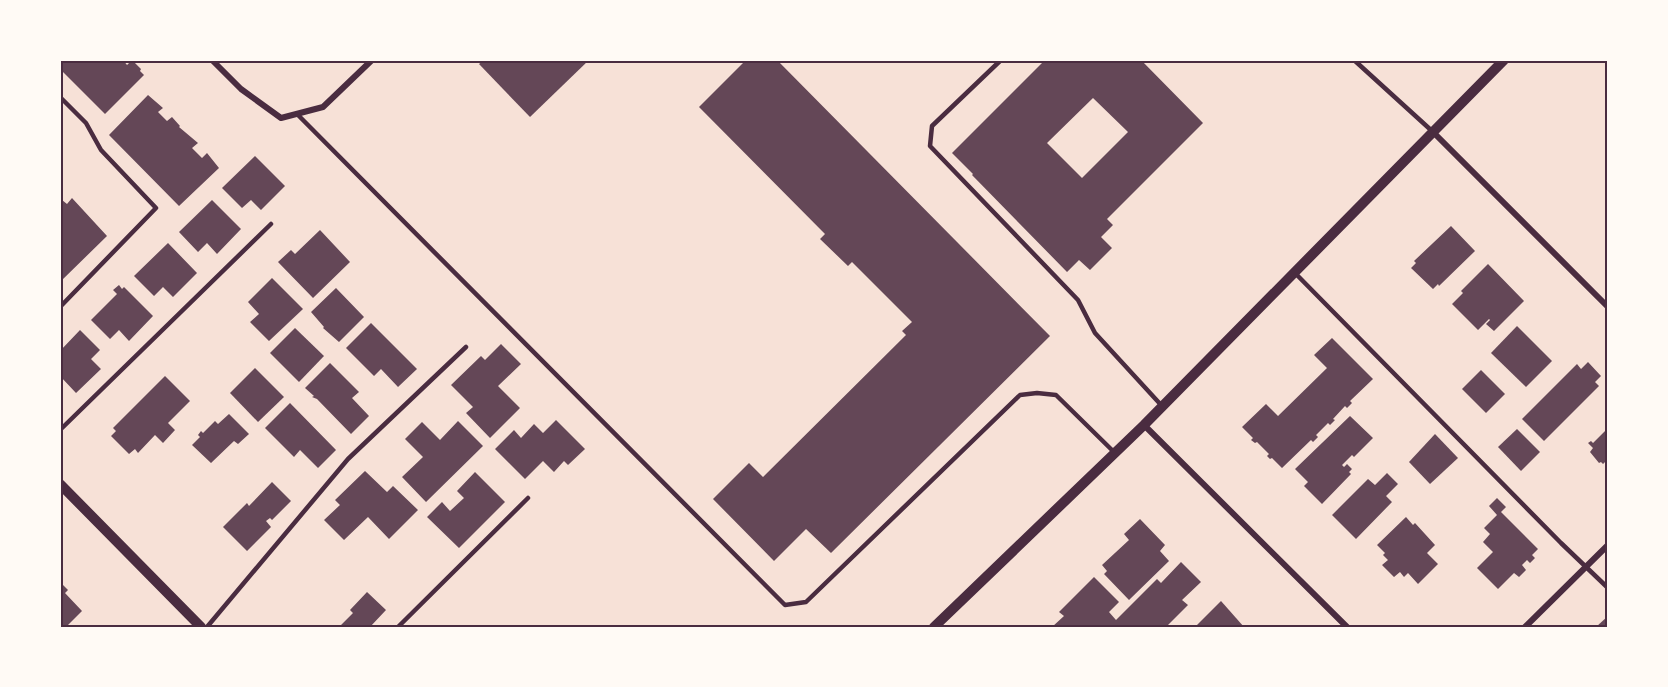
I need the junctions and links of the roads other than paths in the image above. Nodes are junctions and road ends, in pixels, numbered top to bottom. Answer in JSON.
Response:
{"nodes":[{"id":1,"x":212,"y":60,"type":"edge"},
{"id":2,"x":372,"y":60,"type":"edge"},
{"id":3,"x":1001,"y":60,"type":"edge"},
{"id":4,"x":1354,"y":60,"type":"edge"},
{"id":5,"x":1504,"y":60,"type":"edge"},
{"id":6,"x":60,"y":97,"type":"edge"},
{"id":7,"x":297,"y":114,"type":"junction"},
{"id":8,"x":1434,"y":133,"type":"junction"},
{"id":9,"x":271,"y":224,"type":"dead end"},
{"id":10,"x":1295,"y":273,"type":"junction"},
{"id":11,"x":60,"y":307,"type":"edge"},
{"id":12,"x":1608,"y":307,"type":"edge"},
{"id":13,"x":466,"y":347,"type":"dead end"},
{"id":14,"x":1162,"y":407,"type":"junction"},
{"id":15,"x":1144,"y":425,"type":"junction"},
{"id":16,"x":60,"y":430,"type":"edge"},
{"id":17,"x":1115,"y":453,"type":"junction"},
{"id":18,"x":60,"y":484,"type":"edge"},
{"id":19,"x":528,"y":498,"type":"dead end"},
{"id":20,"x":1608,"y":545,"type":"edge"},
{"id":21,"x":1587,"y":566,"type":"junction"},
{"id":22,"x":1608,"y":588,"type":"edge"},
{"id":23,"x":201,"y":627,"type":"edge"},
{"id":24,"x":207,"y":627,"type":"edge"},
{"id":25,"x":398,"y":627,"type":"edge"},
{"id":26,"x":934,"y":627,"type":"edge"},
{"id":27,"x":1347,"y":627,"type":"edge"},
{"id":28,"x":1526,"y":627,"type":"edge"}],
"edges":[{"from":1,"to":7,"type":"street"},
{"from":2,"to":7,"type":"street"},
{"from":3,"to":14,"type":"lane"},
{"from":4,"to":8,"type":"lane"},
{"from":5,"to":8,"type":"street"},
{"from":6,"to":11,"type":"lane"},
{"from":7,"to":17,"type":"lane"},
{"from":8,"to":10,"type":"street"},
{"from":8,"to":12,"type":"street"},
{"from":9,"to":16,"type":"lane"},
{"from":10,"to":14,"type":"street"},
{"from":10,"to":21,"type":"lane"},
{"from":13,"to":24,"type":"lane"},
{"from":14,"to":15,"type":"street"},
{"from":15,"to":17,"type":"street"},
{"from":15,"to":27,"type":"street"},
{"from":17,"to":26,"type":"street"},
{"from":18,"to":23,"type":"street"},
{"from":19,"to":25,"type":"lane"},
{"from":20,"to":21,"type":"street"},
{"from":21,"to":22,"type":"lane"},
{"from":21,"to":28,"type":"street"}]}
